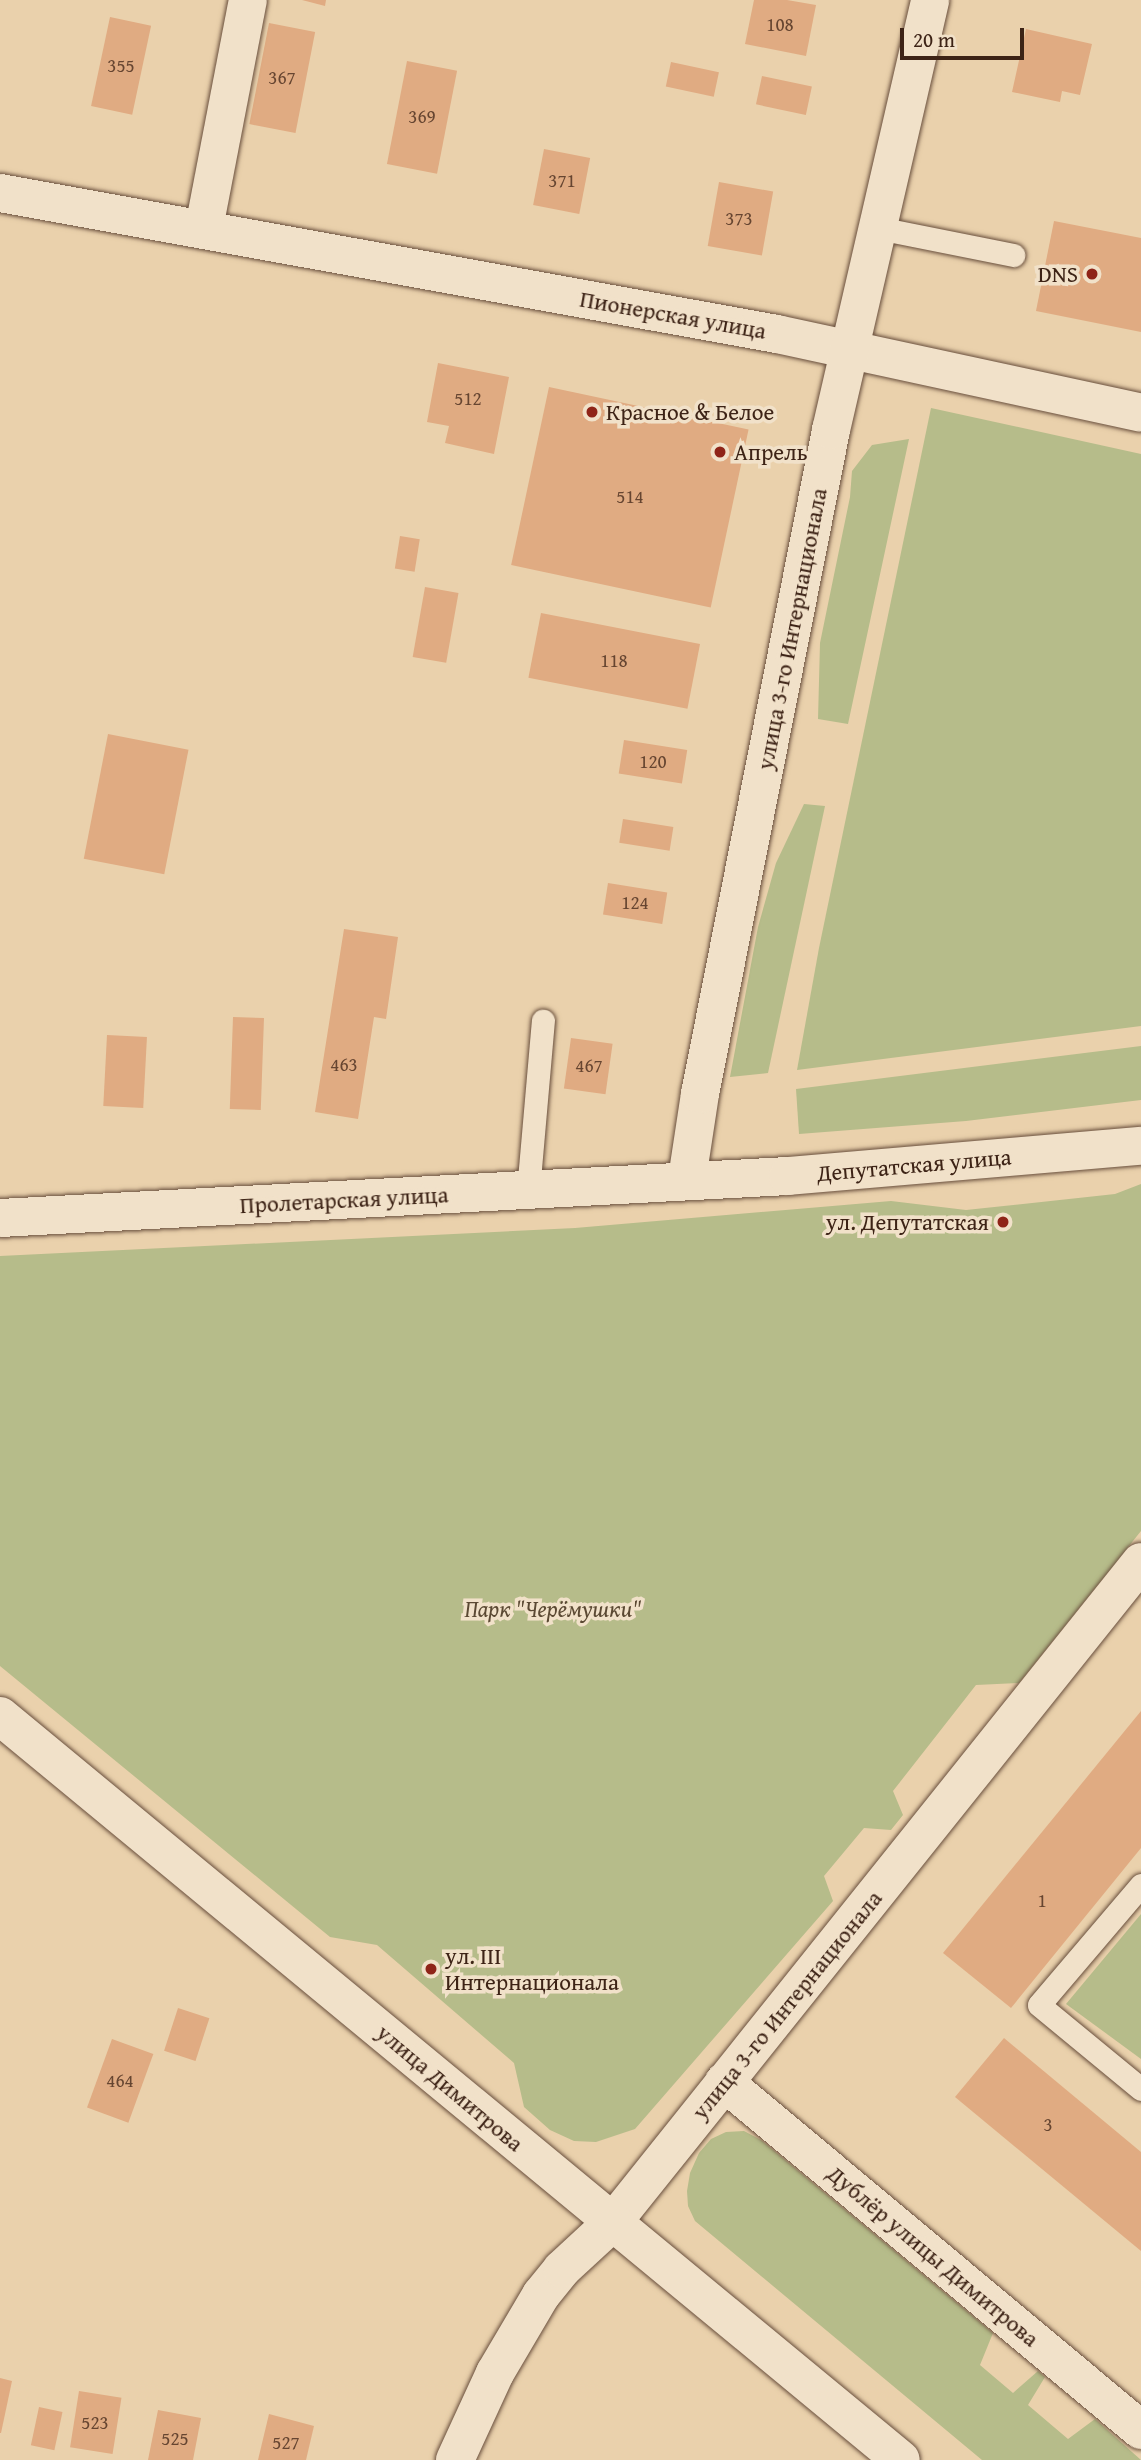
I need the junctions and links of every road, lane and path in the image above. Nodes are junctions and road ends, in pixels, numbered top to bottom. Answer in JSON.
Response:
{"nodes":[{"id":1,"x":248,"y":0,"type":"edge"},
{"id":2,"x":930,"y":0,"type":"edge"},
{"id":3,"x":0,"y":193,"type":"edge"},
{"id":4,"x":204,"y":228,"type":"junction"},
{"id":5,"x":878,"y":228,"type":"junction"},
{"id":6,"x":1013,"y":255,"type":"dead end"},
{"id":7,"x":849,"y":350,"type":"junction"},
{"id":8,"x":1141,"y":413,"type":"edge"},
{"id":9,"x":543,"y":1021,"type":"dead end"},
{"id":10,"x":1141,"y":1146,"type":"edge"},
{"id":11,"x":687,"y":1179,"type":"junction"},
{"id":12,"x":528,"y":1191,"type":"junction"},
{"id":13,"x":0,"y":1218,"type":"edge"},
{"id":14,"x":1141,"y":1562,"type":"edge"},
{"id":15,"x":0,"y":1716,"type":"edge"},
{"id":16,"x":1141,"y":1885,"type":"edge"},
{"id":17,"x":724,"y":2082,"type":"junction"},
{"id":18,"x":1141,"y":2089,"type":"edge"},
{"id":19,"x":613,"y":2222,"type":"junction"},
{"id":20,"x":1141,"y":2430,"type":"edge"},
{"id":21,"x":455,"y":2460,"type":"edge"},
{"id":22,"x":901,"y":2460,"type":"edge"}],
"edges":[{"from":1,"to":4,"type":"main road"},
{"from":2,"to":5,"type":"main road","name":"улица 3-го Интернационала"},
{"from":3,"to":4,"type":"main road","name":"Пионерская улица"},
{"from":4,"to":7,"type":"main road","name":"Пионерская улица"},
{"from":5,"to":6,"type":"lane"},
{"from":5,"to":7,"type":"main road","name":"улица 3-го Интернационала"},
{"from":7,"to":8,"type":"main road","name":"Пионерская улица"},
{"from":7,"to":11,"type":"main road","name":"улица 3-го Интернационала"},
{"from":9,"to":12,"type":"lane"},
{"from":10,"to":11,"type":"main road","name":"Депутатская улица"},
{"from":11,"to":12,"type":"main road","name":"Пролетарская улица"},
{"from":12,"to":13,"type":"main road","name":"Пролетарская улица"},
{"from":14,"to":17,"type":"main road","name":"улица 3-го Интернационала"},
{"from":15,"to":19,"type":"main road","name":"улица Димитрова"},
{"from":16,"to":18,"type":"lane"},
{"from":17,"to":19,"type":"main road","name":"улица 3-го Интернационала"},
{"from":17,"to":20,"type":"main road","name":"Дублёр улицы Димитрова"},
{"from":19,"to":21,"type":"main road","name":"улица 3-го Интернационала"},
{"from":19,"to":22,"type":"main road","name":"улица Димитрова"}]}
